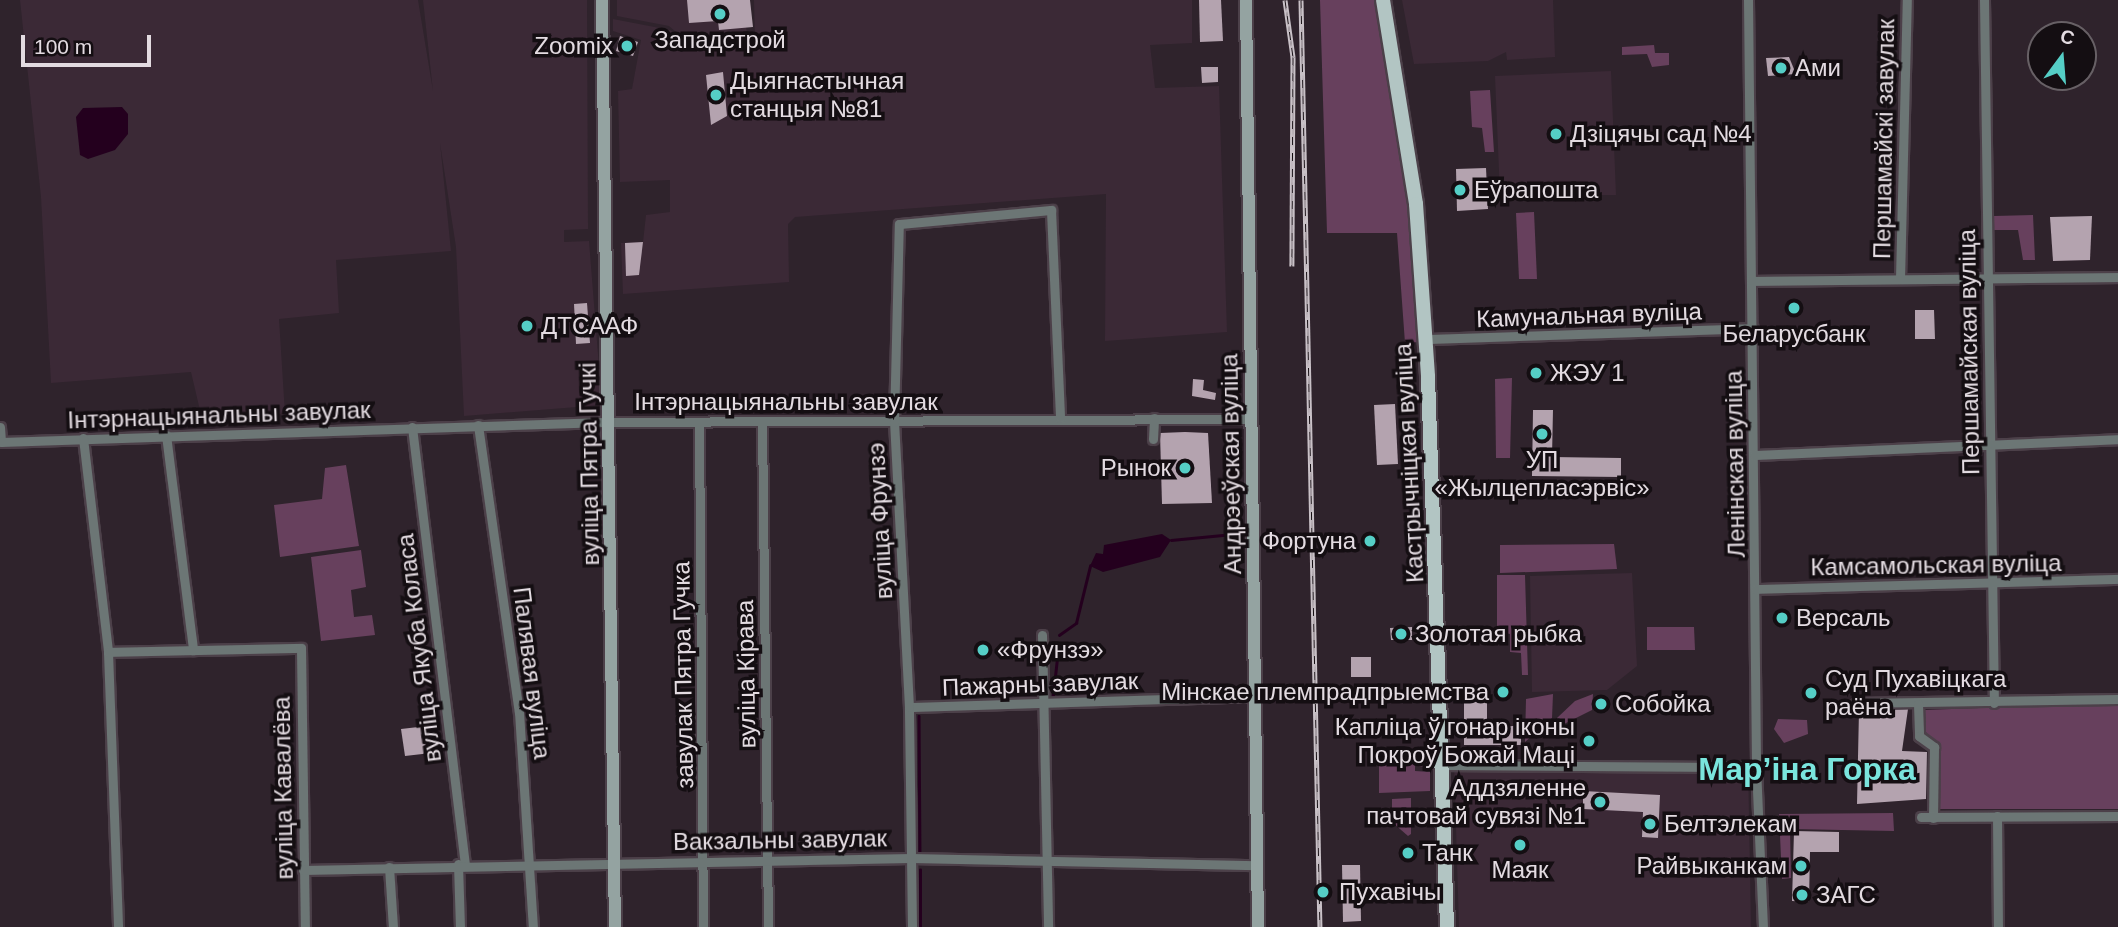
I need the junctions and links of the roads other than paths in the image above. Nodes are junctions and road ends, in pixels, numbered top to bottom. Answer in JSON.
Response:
{"nodes":[{"id":1,"x":601,"y":0,"type":"edge"},
{"id":2,"x":1246,"y":0,"type":"edge"},
{"id":3,"x":1383,"y":0,"type":"edge"},
{"id":4,"x":1748,"y":0,"type":"edge"},
{"id":5,"x":1906,"y":0,"type":"edge"},
{"id":6,"x":1984,"y":0,"type":"edge"},
{"id":7,"x":1986,"y":277,"type":"junction"},
{"id":8,"x":2118,"y":277,"type":"edge"},
{"id":9,"x":1900,"y":279,"type":"junction"},
{"id":10,"x":1751,"y":281,"type":"junction"},
{"id":11,"x":1753,"y":328,"type":"junction"},
{"id":12,"x":1426,"y":339,"type":"junction"},
{"id":13,"x":1060,"y":418,"type":"junction"},
{"id":14,"x":1154,"y":418,"type":"junction"},
{"id":15,"x":1251,"y":419,"type":"junction"},
{"id":16,"x":762,"y":421,"type":"junction"},
{"id":17,"x":610,"y":422,"type":"junction"},
{"id":18,"x":699,"y":422,"type":"junction"},
{"id":19,"x":894,"y":422,"type":"junction"},
{"id":20,"x":478,"y":425,"type":"junction"},
{"id":21,"x":0,"y":427,"type":"edge"},
{"id":22,"x":412,"y":427,"type":"junction"},
{"id":23,"x":166,"y":435,"type":"junction"},
{"id":24,"x":83,"y":438,"type":"junction"},
{"id":25,"x":1153,"y":439,"type":"dead end"},
{"id":26,"x":2118,"y":439,"type":"edge"},
{"id":27,"x":1,"y":442,"type":"edge"},
{"id":28,"x":1988,"y":445,"type":"junction"},
{"id":29,"x":1754,"y":455,"type":"junction"},
{"id":30,"x":2118,"y":579,"type":"edge"},
{"id":31,"x":1992,"y":585,"type":"junction"},
{"id":32,"x":1755,"y":589,"type":"junction"},
{"id":33,"x":1042,"y":635,"type":"dead end"},
{"id":34,"x":193,"y":650,"type":"junction"},
{"id":35,"x":108,"y":652,"type":"junction"},
{"id":36,"x":1256,"y":696,"type":"junction"},
{"id":37,"x":2118,"y":699,"type":"edge"},
{"id":38,"x":1045,"y":703,"type":"junction"},
{"id":39,"x":1856,"y":703,"type":"dead end"},
{"id":40,"x":1994,"y":703,"type":"junction"},
{"id":41,"x":1918,"y":704,"type":"junction"},
{"id":42,"x":909,"y":707,"type":"junction"},
{"id":43,"x":1444,"y":765,"type":"junction"},
{"id":44,"x":1756,"y":767,"type":"junction"},
{"id":45,"x":1997,"y":816,"type":"junction"},
{"id":46,"x":2118,"y":816,"type":"edge"},
{"id":47,"x":1921,"y":817,"type":"dead end"},
{"id":48,"x":1933,"y":817,"type":"junction"},
{"id":49,"x":911,"y":858,"type":"junction"},
{"id":50,"x":704,"y":860,"type":"junction"},
{"id":51,"x":768,"y":860,"type":"junction"},
{"id":52,"x":1047,"y":860,"type":"junction"},
{"id":53,"x":531,"y":862,"type":"junction"},
{"id":54,"x":613,"y":862,"type":"junction"},
{"id":55,"x":461,"y":864,"type":"junction"},
{"id":56,"x":1257,"y":865,"type":"junction"},
{"id":57,"x":389,"y":867,"type":"junction"},
{"id":58,"x":303,"y":870,"type":"junction"},
{"id":59,"x":118,"y":927,"type":"edge"},
{"id":60,"x":305,"y":927,"type":"edge"},
{"id":61,"x":393,"y":927,"type":"edge"},
{"id":62,"x":460,"y":927,"type":"edge"},
{"id":63,"x":533,"y":927,"type":"edge"},
{"id":64,"x":615,"y":927,"type":"edge"},
{"id":65,"x":704,"y":927,"type":"edge"},
{"id":66,"x":768,"y":927,"type":"edge"},
{"id":67,"x":912,"y":927,"type":"edge"},
{"id":68,"x":1048,"y":927,"type":"edge"},
{"id":69,"x":1258,"y":927,"type":"edge"},
{"id":70,"x":1447,"y":927,"type":"edge"},
{"id":71,"x":1763,"y":927,"type":"edge"},
{"id":72,"x":1998,"y":927,"type":"edge"}],
"edges":[{"from":1,"to":17,"type":"main road","name":"вуліца Пятра Гучкі"},
{"from":2,"to":15,"type":"main road","name":"Андрэеўская вуліца"},
{"from":3,"to":12,"type":"main road","name":"Кастрычніцкая вуліца"},
{"from":4,"to":10,"type":"street","name":"Ленінская вуліца"},
{"from":5,"to":9,"type":"street","name":"Першамайскі завулак"},
{"from":6,"to":7,"type":"street","name":"Першамайская вуліца"},
{"from":7,"to":8,"type":"street"},
{"from":7,"to":9,"type":"street"},
{"from":7,"to":28,"type":"street","name":"Першамайская вуліца"},
{"from":9,"to":10,"type":"street"},
{"from":10,"to":11,"type":"street","name":"Ленінская вуліца"},
{"from":11,"to":12,"type":"street","name":"Камунальная вуліца"},
{"from":11,"to":29,"type":"street","name":"Ленінская вуліца"},
{"from":12,"to":43,"type":"main road","name":"Кастрычніцкая вуліца"},
{"from":13,"to":14,"type":"street","name":"Інтэрнацыянальны завулак"},
{"from":13,"to":19,"type":"street","name":"Інтэрнацыянальны завулак"},
{"from":13,"to":19,"type":"street","name":"вуліца Фрунзэ"},
{"from":14,"to":15,"type":"street","name":"Інтэрнацыянальны завулак"},
{"from":14,"to":25,"type":"street"},
{"from":15,"to":36,"type":"main road","name":"Андрэеўская вуліца"},
{"from":16,"to":18,"type":"street","name":"Інтэрнацыянальны завулак"},
{"from":16,"to":19,"type":"street","name":"Інтэрнацыянальны завулак"},
{"from":16,"to":51,"type":"street","name":"вуліца Кірава"},
{"from":17,"to":18,"type":"street","name":"Інтэрнацыянальны завулак"},
{"from":17,"to":20,"type":"street","name":"Інтэрнацыянальны завулак"},
{"from":17,"to":54,"type":"main road","name":"вуліца Пятра Гучкі"},
{"from":18,"to":50,"type":"street","name":"завулак Пятра Гучка"},
{"from":19,"to":42,"type":"street","name":"вуліца Фрунзэ"},
{"from":20,"to":22,"type":"street","name":"Інтэрнацыянальны завулак"},
{"from":20,"to":53,"type":"street","name":"Палявая вуліца"},
{"from":21,"to":27,"type":"street","name":"Інтэрнацыянальны завулак"},
{"from":22,"to":23,"type":"street","name":"Інтэрнацыянальны завулак"},
{"from":22,"to":55,"type":"street","name":"вуліца Якуба Коласа"},
{"from":23,"to":24,"type":"street","name":"Інтэрнацыянальны завулак"},
{"from":23,"to":34,"type":"street"},
{"from":24,"to":27,"type":"street","name":"Інтэрнацыянальны завулак"},
{"from":24,"to":35,"type":"street"},
{"from":26,"to":28,"type":"street"},
{"from":28,"to":29,"type":"street"},
{"from":28,"to":31,"type":"street","name":"Першамайская вуліца"},
{"from":29,"to":32,"type":"street","name":"Ленінская вуліца"},
{"from":30,"to":31,"type":"street","name":"Камсамольская вуліца"},
{"from":31,"to":32,"type":"street","name":"Камсамольская вуліца"},
{"from":31,"to":40,"type":"street","name":"Першамайская вуліца"},
{"from":32,"to":44,"type":"street","name":"Ленінская вуліца"},
{"from":33,"to":38,"type":"street"},
{"from":34,"to":35,"type":"street"},
{"from":34,"to":58,"type":"street","name":"вуліца Кавалёва"},
{"from":35,"to":59,"type":"street"},
{"from":36,"to":38,"type":"street","name":"Пажарны завулак"},
{"from":36,"to":56,"type":"main road","name":"Андрэеўская вуліца"},
{"from":37,"to":40,"type":"street"},
{"from":38,"to":42,"type":"street","name":"Пажарны завулак"},
{"from":38,"to":52,"type":"street"},
{"from":39,"to":41,"type":"street"},
{"from":40,"to":41,"type":"street"},
{"from":41,"to":48,"type":"street"},
{"from":42,"to":49,"type":"street","name":"вуліца Фрунзэ"},
{"from":43,"to":44,"type":"street"},
{"from":43,"to":70,"type":"main road","name":"Кастрычніцкая вуліца"},
{"from":44,"to":71,"type":"street","name":"Ленінская вуліца"},
{"from":45,"to":46,"type":"street"},
{"from":45,"to":48,"type":"street"},
{"from":45,"to":72,"type":"street"},
{"from":47,"to":48,"type":"street"},
{"from":49,"to":51,"type":"street","name":"Вакзальны завулак"},
{"from":49,"to":52,"type":"street","name":"Вакзальны завулак"},
{"from":49,"to":67,"type":"street","name":"вуліца Фрунзэ"},
{"from":50,"to":51,"type":"street","name":"Вакзальны завулак"},
{"from":50,"to":54,"type":"street","name":"Вакзальны завулак"},
{"from":50,"to":65,"type":"street","name":"завулак Пятра Гучка"},
{"from":51,"to":66,"type":"street","name":"вуліца Кірава"},
{"from":52,"to":56,"type":"street","name":"Вакзальны завулак"},
{"from":52,"to":68,"type":"street"},
{"from":53,"to":54,"type":"street","name":"Вакзальны завулак"},
{"from":53,"to":55,"type":"street","name":"Вакзальны завулак"},
{"from":53,"to":63,"type":"street","name":"Палявая вуліца"},
{"from":54,"to":64,"type":"main road","name":"вуліца Пятра Гучкі"},
{"from":55,"to":57,"type":"street","name":"Вакзальны завулак"},
{"from":55,"to":62,"type":"street","name":"вуліца Якуба Коласа"},
{"from":56,"to":69,"type":"main road","name":"Андрэеўская вуліца"},
{"from":57,"to":58,"type":"street","name":"Вакзальны завулак"},
{"from":57,"to":61,"type":"street"},
{"from":58,"to":60,"type":"street","name":"вуліца Кавалёва"}]}
